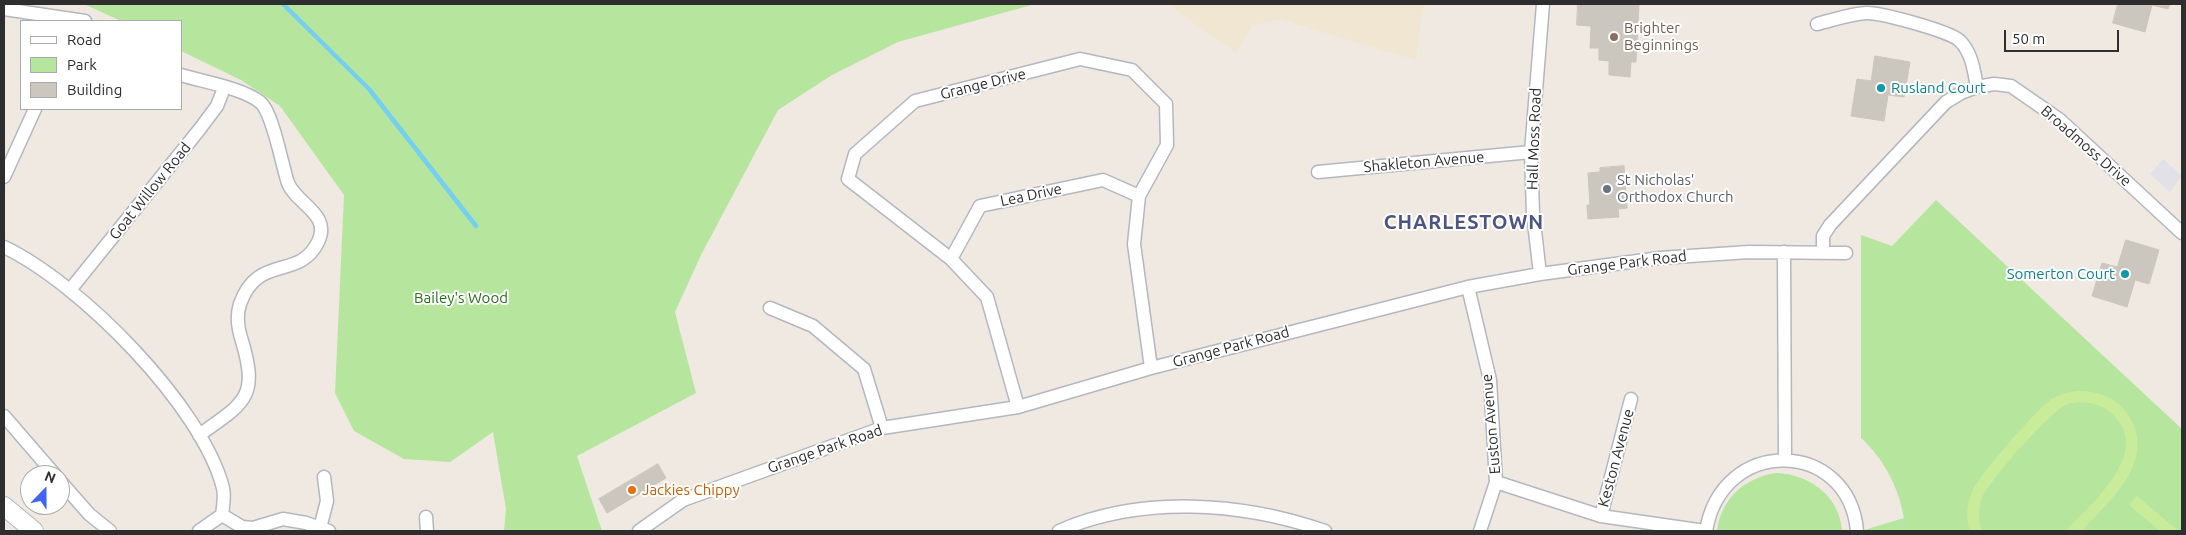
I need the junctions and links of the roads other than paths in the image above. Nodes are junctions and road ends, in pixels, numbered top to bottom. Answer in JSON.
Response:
{"nodes":[{"id":1,"x":1543,"y":4,"type":"edge"},
{"id":2,"x":4,"y":9,"type":"edge"},
{"id":3,"x":73,"y":20,"type":"edge"},
{"id":4,"x":1817,"y":24,"type":"dead end"},
{"id":5,"x":182,"y":75,"type":"edge"},
{"id":6,"x":1977,"y":87,"type":"junction"},
{"id":7,"x":224,"y":88,"type":"junction"},
{"id":8,"x":35,"y":110,"type":"edge"},
{"id":9,"x":1531,"y":152,"type":"junction"},
{"id":10,"x":1318,"y":172,"type":"dead end"},
{"id":11,"x":4,"y":177,"type":"edge"},
{"id":12,"x":1139,"y":196,"type":"junction"},
{"id":13,"x":2182,"y":233,"type":"edge"},
{"id":14,"x":4,"y":247,"type":"edge"},
{"id":15,"x":1823,"y":251,"type":"junction"},
{"id":16,"x":1784,"y":252,"type":"junction"},
{"id":17,"x":1846,"y":252,"type":"dead end"},
{"id":18,"x":951,"y":259,"type":"junction"},
{"id":19,"x":1540,"y":274,"type":"junction"},
{"id":20,"x":1468,"y":288,"type":"junction"},
{"id":21,"x":70,"y":290,"type":"junction"},
{"id":22,"x":770,"y":308,"type":"dead end"},
{"id":23,"x":1151,"y":368,"type":"junction"},
{"id":24,"x":1631,"y":399,"type":"dead end"},
{"id":25,"x":1018,"y":407,"type":"junction"},
{"id":26,"x":4,"y":416,"type":"edge"},
{"id":27,"x":882,"y":428,"type":"junction"},
{"id":28,"x":200,"y":434,"type":"junction"},
{"id":29,"x":1785,"y":460,"type":"junction"},
{"id":30,"x":46,"y":465,"type":"edge"},
{"id":31,"x":324,"y":476,"type":"dead end"},
{"id":32,"x":1496,"y":482,"type":"junction"},
{"id":33,"x":70,"y":492,"type":"edge"},
{"id":34,"x":4,"y":506,"type":"edge"},
{"id":35,"x":222,"y":515,"type":"junction"},
{"id":36,"x":1601,"y":516,"type":"junction"},
{"id":37,"x":426,"y":517,"type":"dead end"},
{"id":38,"x":1282,"y":518,"type":"junction"},
{"id":39,"x":325,"y":530,"type":"edge"},
{"id":40,"x":34,"y":531,"type":"edge"},
{"id":41,"x":110,"y":531,"type":"edge"},
{"id":42,"x":199,"y":531,"type":"edge"},
{"id":43,"x":427,"y":531,"type":"edge"},
{"id":44,"x":639,"y":531,"type":"edge"},
{"id":45,"x":1060,"y":531,"type":"edge"},
{"id":46,"x":1279,"y":531,"type":"edge"},
{"id":47,"x":1325,"y":531,"type":"edge"},
{"id":48,"x":1480,"y":531,"type":"edge"},
{"id":49,"x":1706,"y":531,"type":"edge"},
{"id":50,"x":1857,"y":531,"type":"edge"}],
"edges":[{"from":1,"to":9,"type":"street","name":"Hall Moss Road"},
{"from":2,"to":3,"type":"street"},
{"from":4,"to":6,"type":"street"},
{"from":5,"to":7,"type":"street"},
{"from":6,"to":13,"type":"street","name":"Broadmoss Drive"},
{"from":6,"to":15,"type":"street","name":"Broadmoss Drive"},
{"from":7,"to":21,"type":"street","name":"Goat Willow Road"},
{"from":7,"to":28,"type":"street"},
{"from":8,"to":11,"type":"street"},
{"from":9,"to":10,"type":"street","name":"Shakleton Avenue"},
{"from":9,"to":19,"type":"street","name":"Hall Moss Road"},
{"from":12,"to":18,"type":"street","name":"Lea Drive"},
{"from":12,"to":18,"type":"street","name":"Grange Drive"},
{"from":12,"to":23,"type":"street","name":"Grange Drive"},
{"from":14,"to":21,"type":"street"},
{"from":15,"to":16,"type":"street","name":"Grange Park Road"},
{"from":15,"to":17,"type":"street","name":"Grange Park Road"},
{"from":16,"to":19,"type":"street","name":"Grange Park Road"},
{"from":16,"to":29,"type":"street"},
{"from":18,"to":25,"type":"street","name":"Grange Drive"},
{"from":19,"to":20,"type":"street","name":"Grange Park Road"},
{"from":20,"to":23,"type":"street","name":"Grange Park Road"},
{"from":20,"to":32,"type":"street","name":"Euston Avenue"},
{"from":21,"to":28,"type":"street"},
{"from":22,"to":27,"type":"street"},
{"from":23,"to":25,"type":"street","name":"Grange Park Road"},
{"from":24,"to":36,"type":"street","name":"Keston Avenue"},
{"from":25,"to":27,"type":"street","name":"Grange Park Road"},
{"from":26,"to":30,"type":"street"},
{"from":27,"to":44,"type":"street","name":"Grange Park Road"},
{"from":28,"to":35,"type":"street"},
{"from":29,"to":49,"type":"street"},
{"from":29,"to":50,"type":"street"},
{"from":31,"to":39,"type":"street"},
{"from":32,"to":36,"type":"street"},
{"from":32,"to":48,"type":"street","name":"Euston Avenue"},
{"from":33,"to":41,"type":"street"},
{"from":34,"to":40,"type":"street"},
{"from":35,"to":39,"type":"street"},
{"from":35,"to":42,"type":"street"},
{"from":36,"to":49,"type":"street"},
{"from":37,"to":43,"type":"street"},
{"from":38,"to":45,"type":"street"},
{"from":38,"to":46,"type":"street"},
{"from":38,"to":47,"type":"street"}]}
